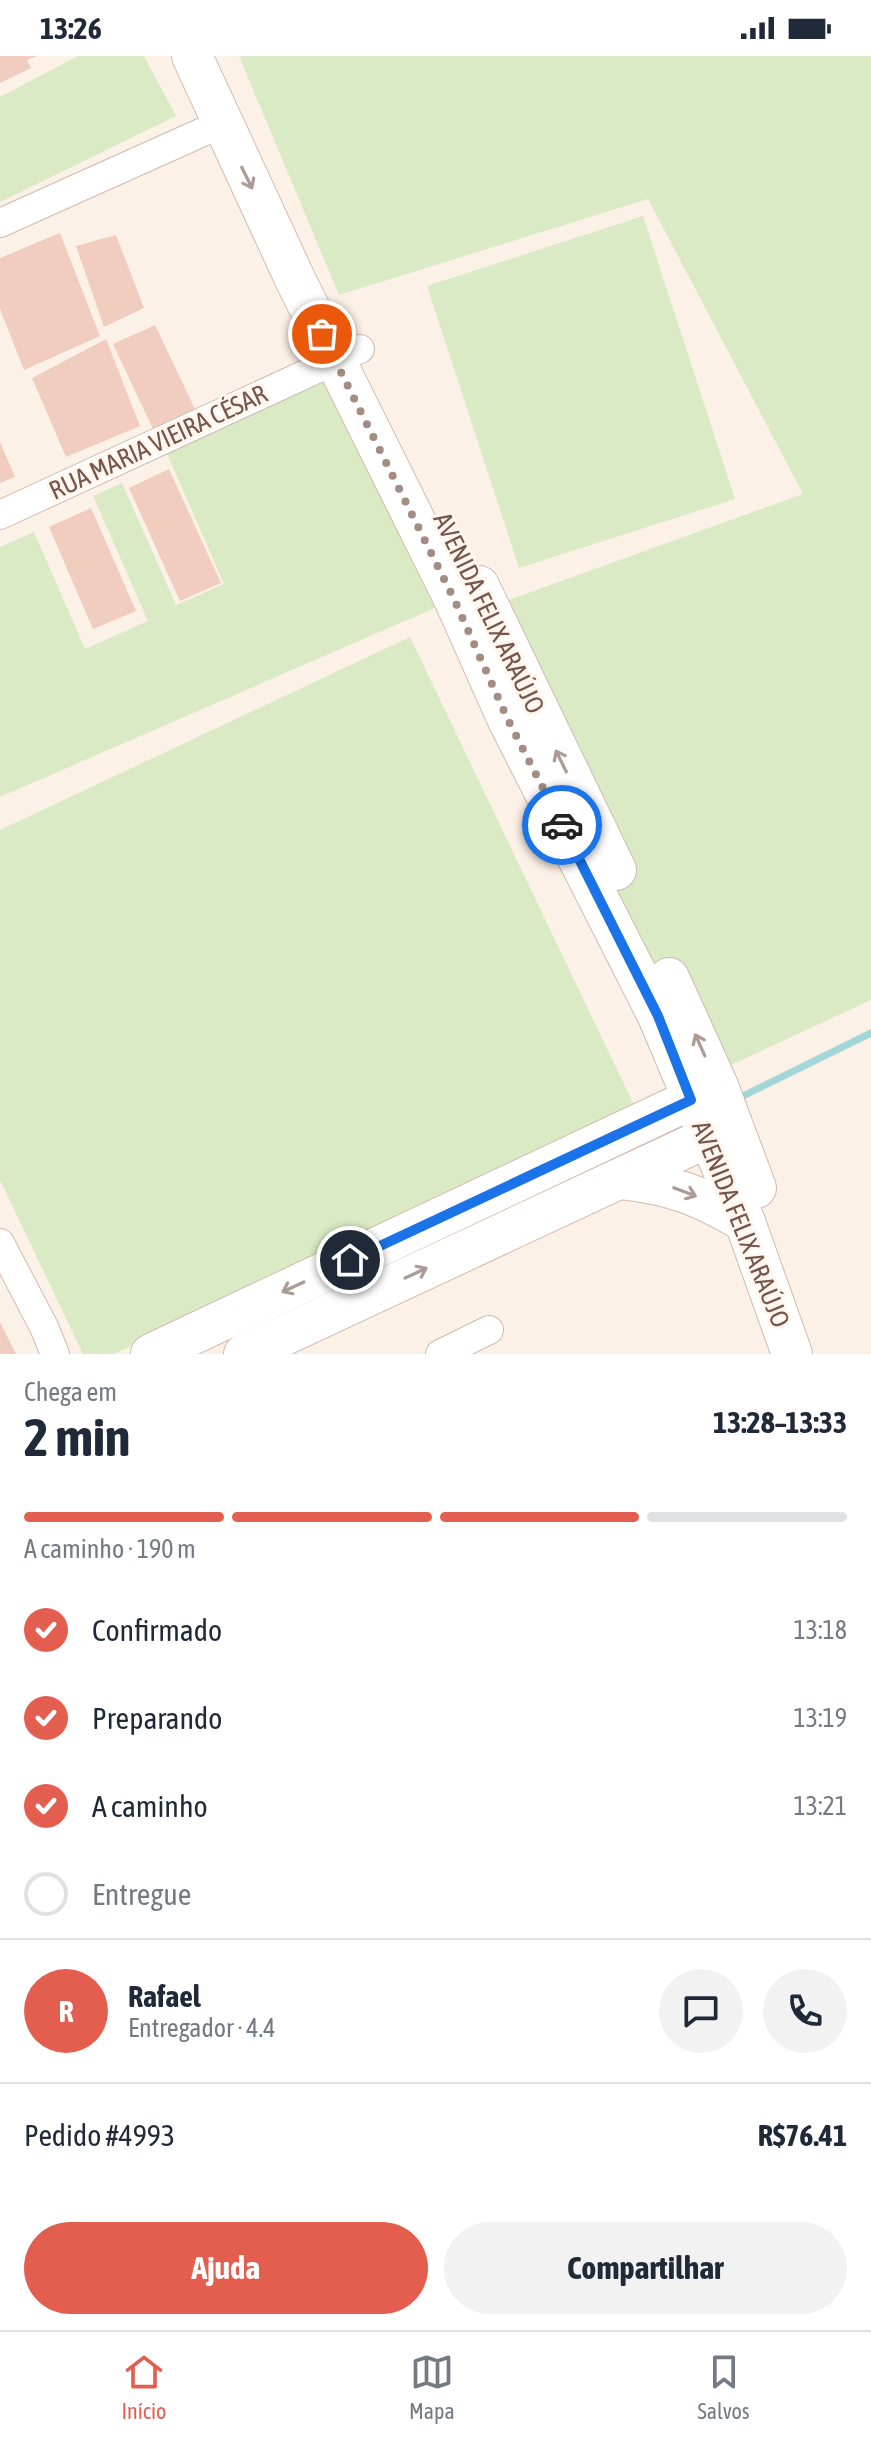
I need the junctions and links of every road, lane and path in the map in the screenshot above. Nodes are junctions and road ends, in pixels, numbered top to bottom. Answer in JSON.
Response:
{"nodes":[{"id":1,"x":192,"y":56,"type":"edge"},
{"id":2,"x":222,"y":56,"type":"edge"},
{"id":3,"x":225,"y":122,"type":"junction"},
{"id":4,"x":0,"y":223,"type":"edge"},
{"id":5,"x":348,"y":355,"type":"junction"},
{"id":6,"x":0,"y":515,"type":"edge"},
{"id":7,"x":705,"y":1093,"type":"junction"},
{"id":8,"x":720,"y":1132,"type":"junction"},
{"id":9,"x":620,"y":1179,"type":"junction"},
{"id":10,"x":745,"y":1222,"type":"junction"},
{"id":11,"x":0,"y":1243,"type":"edge"},
{"id":12,"x":489,"y":1330,"type":"dead end"},
{"id":13,"x":55,"y":1354,"type":"edge"},
{"id":14,"x":151,"y":1354,"type":"edge"},
{"id":15,"x":244,"y":1354,"type":"edge"},
{"id":16,"x":440,"y":1354,"type":"edge"},
{"id":17,"x":792,"y":1354,"type":"edge"},
{"id":18,"x":816,"y":1354,"type":"edge"}],
"edges":[{"from":1,"to":3,"type":"main road","name":"AVENIDA FELIX ARAÚJO"},
{"from":2,"to":5,"type":"main road","name":"AVENIDA FELIX ARAÚJO"},
{"from":3,"to":4,"type":"street"},
{"from":3,"to":5,"type":"main road","name":"AVENIDA FELIX ARAÚJO","one_way":true},
{"from":5,"to":6,"type":"street","name":"RUA MARIA VIEIRA CÉSAR"},
{"from":5,"to":7,"type":"main road","name":"AVENIDA FELIX ARAÚJO"},
{"from":7,"to":8,"type":"main road","name":"AVENIDA FELIX ARAÚJO"},
{"from":7,"to":14,"type":"main road","one_way":true},
{"from":8,"to":9,"type":"main road"},
{"from":8,"to":10,"type":"main road","name":"AVENIDA FELIX ARAÚJO"},
{"from":8,"to":18,"type":"main road","name":"AVENIDA FELIX ARAÚJO"},
{"from":9,"to":10,"type":"main road","one_way":true},
{"from":15,"to":9,"type":"main road","one_way":true},
{"from":10,"to":17,"type":"main road","name":"AVENIDA FELIX ARAÚJO"},
{"from":11,"to":13,"type":"street"},
{"from":12,"to":16,"type":"street"}]}
